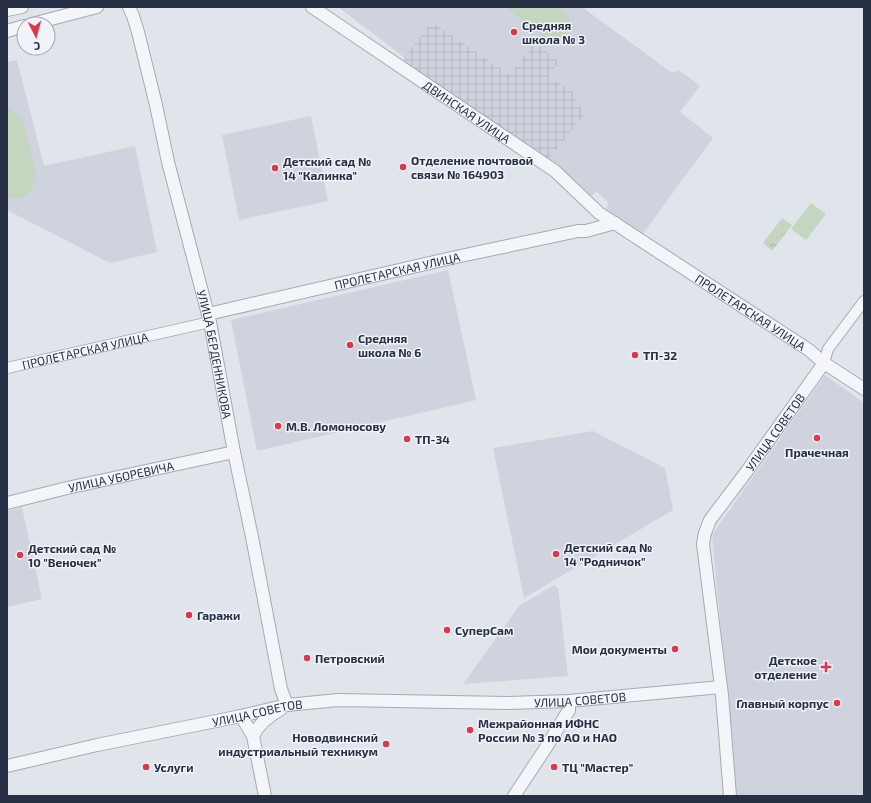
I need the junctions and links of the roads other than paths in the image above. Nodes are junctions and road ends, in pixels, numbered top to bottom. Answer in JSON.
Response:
{"nodes":[{"id":1,"x":22,"y":7,"type":"edge"},
{"id":2,"x":97,"y":7,"type":"edge"},
{"id":3,"x":129,"y":7,"type":"edge"},
{"id":4,"x":312,"y":7,"type":"edge"},
{"id":5,"x":7,"y":10,"type":"edge"},
{"id":6,"x":56,"y":18,"type":"edge"},
{"id":7,"x":600,"y":213,"type":"junction"},
{"id":8,"x":615,"y":223,"type":"junction"},
{"id":9,"x":586,"y":231,"type":"junction"},
{"id":10,"x":636,"y":237,"type":"joint"},
{"id":11,"x":864,"y":301,"type":"edge"},
{"id":12,"x":209,"y":318,"type":"junction"},
{"id":13,"x":824,"y":363,"type":"junction"},
{"id":14,"x":7,"y":368,"type":"edge"},
{"id":15,"x":864,"y":389,"type":"edge"},
{"id":16,"x":234,"y":452,"type":"junction"},
{"id":17,"x":7,"y":502,"type":"edge"},
{"id":18,"x":721,"y":687,"type":"junction"},
{"id":19,"x":569,"y":701,"type":"junction"},
{"id":20,"x":287,"y":705,"type":"junction"},
{"id":21,"x":241,"y":716,"type":"junction"},
{"id":22,"x":253,"y":736,"type":"junction"},
{"id":23,"x":7,"y":766,"type":"edge"},
{"id":24,"x":265,"y":796,"type":"edge"},
{"id":25,"x":514,"y":796,"type":"edge"},
{"id":26,"x":730,"y":796,"type":"edge"}],
"edges":[{"from":1,"to":5,"type":"street"},
{"from":2,"to":6,"type":"street"},
{"from":3,"to":12,"type":"street","name":"УЛИЦА БЕРДЕННИКОВА"},
{"from":4,"to":7,"type":"street","name":"ДВИНСКАЯ УЛИЦА"},
{"from":7,"to":8,"type":"street","name":"ДВИНСКАЯ УЛИЦА"},
{"from":7,"to":9,"type":"street"},
{"from":8,"to":9,"type":"street","name":"ПРОЛЕТАРСКАЯ УЛИЦА"},
{"from":8,"to":10,"type":"street","name":"ДВИНСКАЯ УЛИЦА"},
{"from":9,"to":12,"type":"street","name":"ПРОЛЕТАРСКАЯ УЛИЦА"},
{"from":10,"to":13,"type":"street","name":"ПРОЛЕТАРСКАЯ УЛИЦА"},
{"from":11,"to":13,"type":"street","name":"УЛИЦА СОВЕТОВ"},
{"from":12,"to":14,"type":"street","name":"ПРОЛЕТАРСКАЯ УЛИЦА"},
{"from":12,"to":16,"type":"street","name":"УЛИЦА БЕРДЕННИКОВА"},
{"from":13,"to":15,"type":"street","name":"ПРОЛЕТАРСКАЯ УЛИЦА"},
{"from":13,"to":18,"type":"street","name":"УЛИЦА СОВЕТОВ"},
{"from":16,"to":17,"type":"street","name":"УЛИЦА УБОРЕВИЧА"},
{"from":16,"to":20,"type":"street","name":"УЛИЦА БЕРДЕННИКОВА"},
{"from":18,"to":19,"type":"street","name":"УЛИЦА СОВЕТОВ"},
{"from":18,"to":26,"type":"street"},
{"from":19,"to":20,"type":"street","name":"УЛИЦА СОВЕТОВ"},
{"from":19,"to":25,"type":"street"},
{"from":20,"to":21,"type":"street","name":"УЛИЦА СОВЕТОВ"},
{"from":20,"to":22,"type":"street"},
{"from":21,"to":22,"type":"street"},
{"from":21,"to":23,"type":"street","name":"УЛИЦА СОВЕТОВ"},
{"from":22,"to":24,"type":"street"}]}
